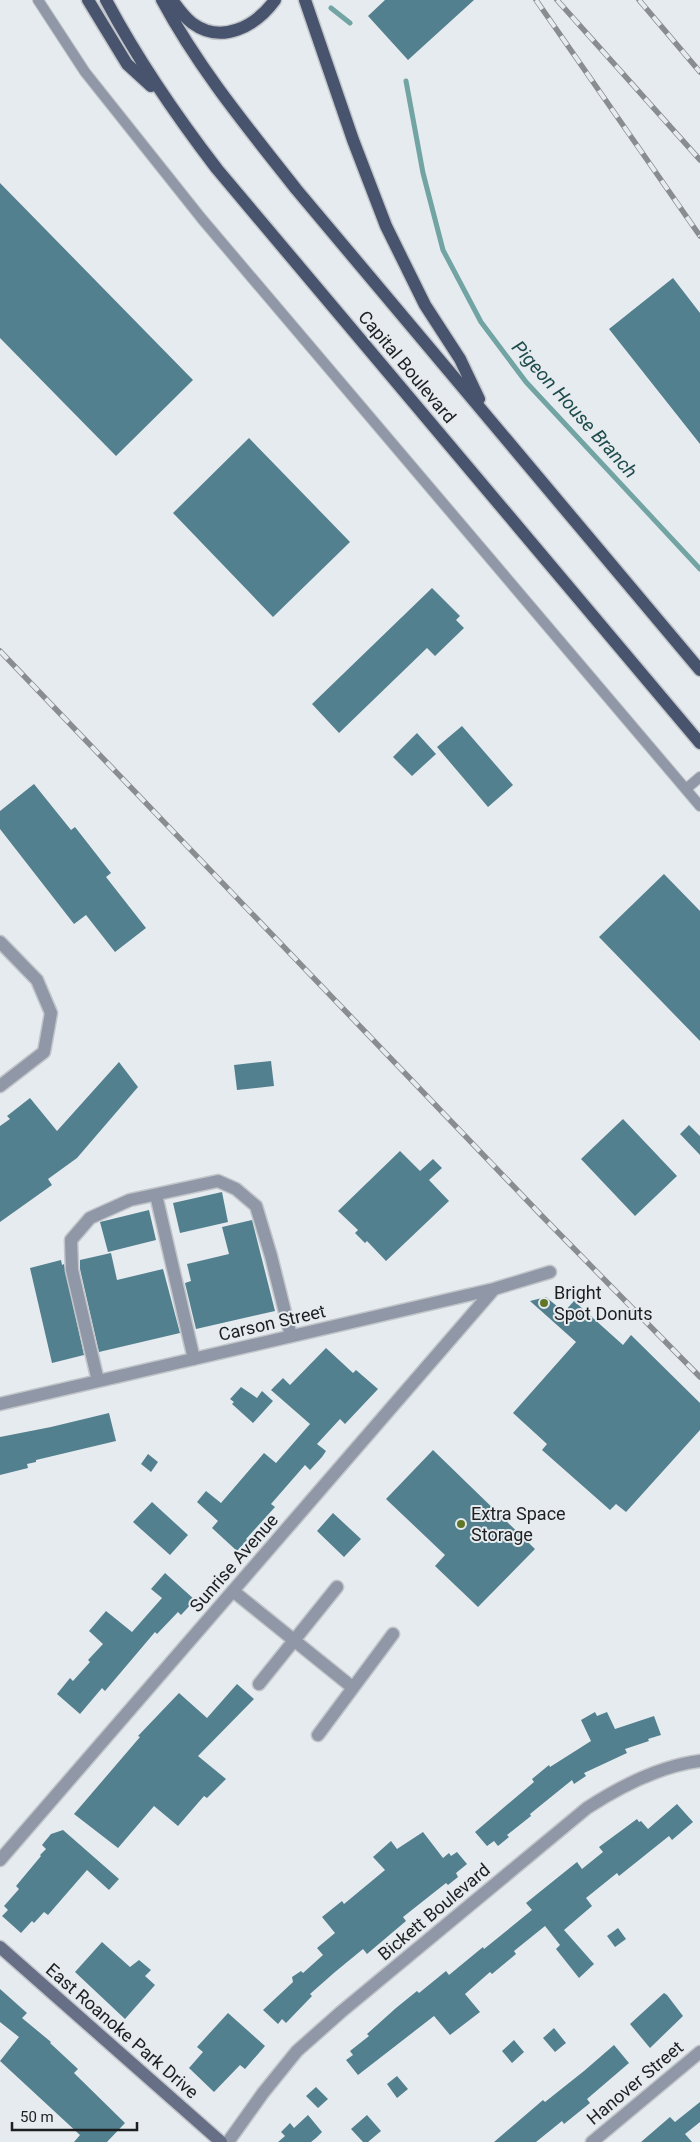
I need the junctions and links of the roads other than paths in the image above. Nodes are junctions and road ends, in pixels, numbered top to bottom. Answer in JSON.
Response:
{"nodes":[{"id":1,"x":38,"y":0,"type":"edge"},
{"id":2,"x":88,"y":0,"type":"edge"},
{"id":3,"x":106,"y":0,"type":"edge"},
{"id":4,"x":162,"y":0,"type":"edge"},
{"id":5,"x":172,"y":0,"type":"edge"},
{"id":6,"x":275,"y":0,"type":"edge"},
{"id":7,"x":305,"y":0,"type":"edge"},
{"id":8,"x":163,"y":96,"type":"junction"},
{"id":9,"x":488,"y":417,"type":"junction"},
{"id":10,"x":700,"y":670,"type":"edge"},
{"id":11,"x":700,"y":743,"type":"edge"},
{"id":12,"x":700,"y":777,"type":"edge"},
{"id":13,"x":686,"y":789,"type":"junction"},
{"id":14,"x":700,"y":806,"type":"edge"},
{"id":15,"x":0,"y":942,"type":"edge"},
{"id":16,"x":0,"y":1086,"type":"edge"},
{"id":17,"x":156,"y":1194,"type":"junction"},
{"id":18,"x":550,"y":1272,"type":"dead end"},
{"id":19,"x":494,"y":1289,"type":"junction"},
{"id":20,"x":291,"y":1336,"type":"junction"},
{"id":21,"x":194,"y":1359,"type":"junction"},
{"id":22,"x":98,"y":1381,"type":"junction"},
{"id":23,"x":0,"y":1404,"type":"edge"},
{"id":24,"x":337,"y":1587,"type":"dead end"},
{"id":25,"x":232,"y":1591,"type":"junction"},
{"id":26,"x":393,"y":1634,"type":"dead end"},
{"id":27,"x":294,"y":1640,"type":"junction"},
{"id":28,"x":259,"y":1684,"type":"dead end"},
{"id":29,"x":352,"y":1687,"type":"junction"},
{"id":30,"x":318,"y":1735,"type":"dead end"},
{"id":31,"x":700,"y":1761,"type":"edge"},
{"id":32,"x":0,"y":1860,"type":"edge"},
{"id":33,"x":0,"y":1947,"type":"edge"},
{"id":34,"x":700,"y":2052,"type":"edge"},
{"id":35,"x":221,"y":2142,"type":"edge"},
{"id":36,"x":228,"y":2142,"type":"edge"},
{"id":37,"x":592,"y":2142,"type":"edge"}],
"edges":[{"from":1,"to":13,"type":"lane"},
{"from":2,"to":8,"type":"main road"},
{"from":3,"to":8,"type":"main road","name":"Capital Boulevard"},
{"from":4,"to":9,"type":"main road","name":"Capital Boulevard"},
{"from":5,"to":6,"type":"main road"},
{"from":7,"to":9,"type":"main road"},
{"from":8,"to":11,"type":"main road","name":"Capital Boulevard"},
{"from":9,"to":10,"type":"main road","name":"Capital Boulevard"},
{"from":12,"to":13,"type":"lane"},
{"from":13,"to":14,"type":"lane"},
{"from":15,"to":16,"type":"street"},
{"from":17,"to":20,"type":"street"},
{"from":17,"to":21,"type":"street"},
{"from":17,"to":22,"type":"street"},
{"from":18,"to":19,"type":"street","name":"Carson Street"},
{"from":19,"to":20,"type":"street","name":"Carson Street"},
{"from":19,"to":25,"type":"street","name":"Sunrise Avenue"},
{"from":20,"to":21,"type":"street","name":"Carson Street"},
{"from":21,"to":22,"type":"street","name":"Carson Street"},
{"from":22,"to":23,"type":"street","name":"Carson Street"},
{"from":24,"to":27,"type":"street"},
{"from":25,"to":27,"type":"street"},
{"from":25,"to":32,"type":"street","name":"Sunrise Avenue"},
{"from":26,"to":29,"type":"street"},
{"from":27,"to":28,"type":"street"},
{"from":27,"to":29,"type":"street"},
{"from":29,"to":30,"type":"street"},
{"from":31,"to":36,"type":"street","name":"Bickett Boulevard"},
{"from":33,"to":35,"type":"street","name":"East Roanoke Park Drive"},
{"from":34,"to":37,"type":"street","name":"Hanover Street"}]}
